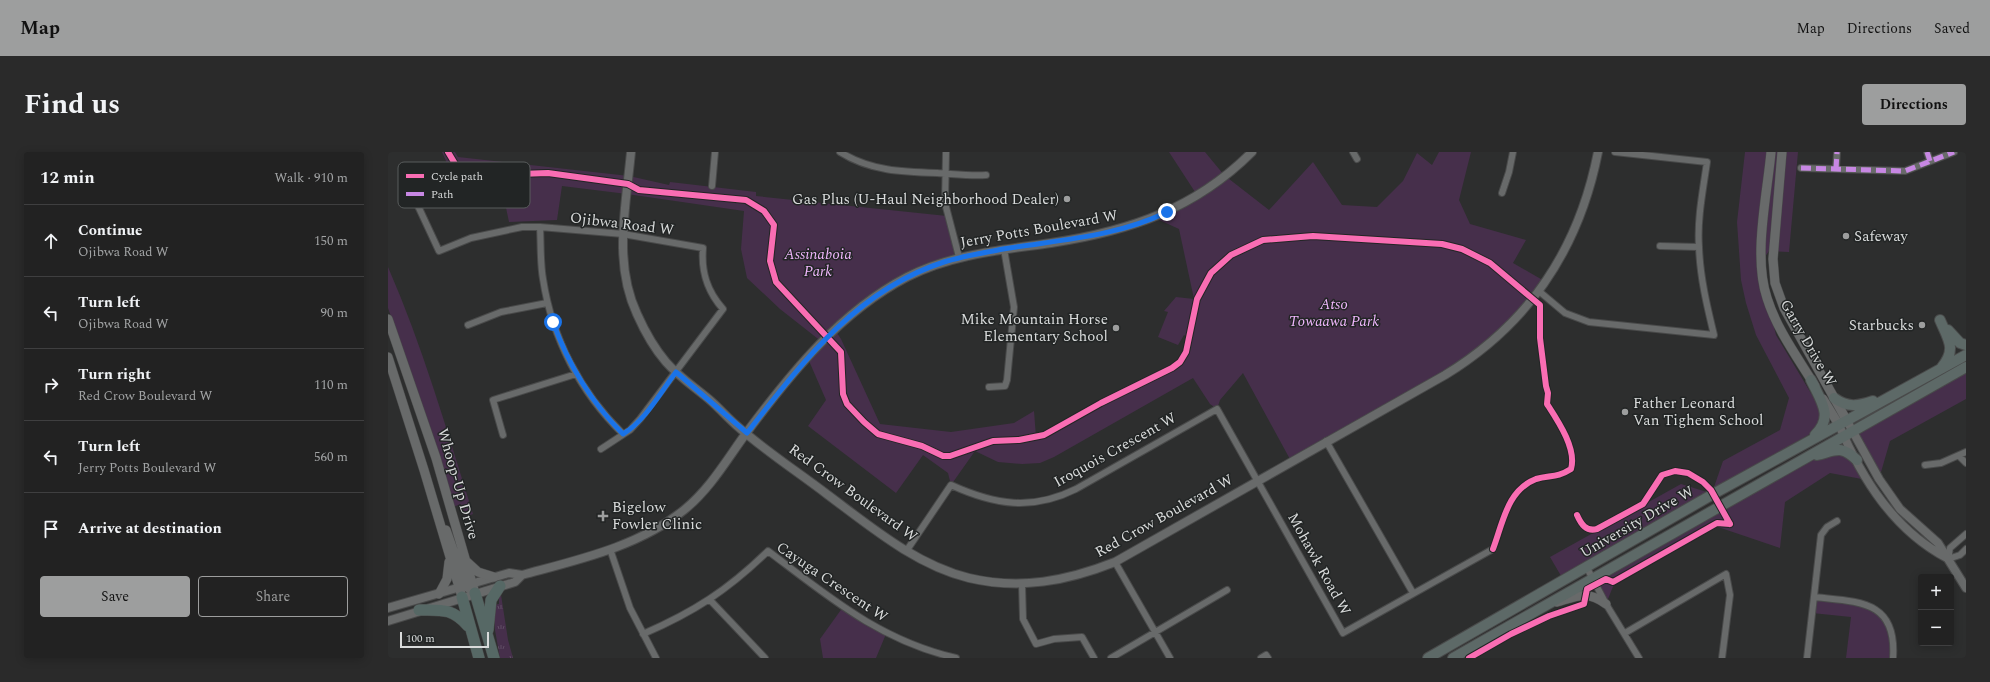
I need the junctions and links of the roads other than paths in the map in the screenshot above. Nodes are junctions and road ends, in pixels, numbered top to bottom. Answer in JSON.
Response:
{"nodes":[{"id":1,"x":631,"y":152,"type":"edge"},
{"id":2,"x":715,"y":152,"type":"edge"},
{"id":3,"x":840,"y":152,"type":"edge"},
{"id":4,"x":856,"y":152,"type":"edge"},
{"id":5,"x":946,"y":152,"type":"edge"},
{"id":6,"x":1252,"y":152,"type":"edge"},
{"id":7,"x":1353,"y":152,"type":"edge"},
{"id":8,"x":1513,"y":152,"type":"edge"},
{"id":9,"x":1598,"y":152,"type":"edge"},
{"id":10,"x":1615,"y":152,"type":"edge"},
{"id":11,"x":1771,"y":152,"type":"edge"},
{"id":12,"x":1782,"y":152,"type":"edge"},
{"id":13,"x":1838,"y":152,"type":"edge"},
{"id":14,"x":1927,"y":152,"type":"edge"},
{"id":15,"x":1954,"y":152,"type":"edge"},
{"id":16,"x":853,"y":159,"type":"junction"},
{"id":17,"x":1357,"y":159,"type":"dead end"},
{"id":18,"x":1930,"y":161,"type":"junction"},
{"id":19,"x":1801,"y":168,"type":"dead end"},
{"id":20,"x":1836,"y":169,"type":"junction"},
{"id":21,"x":944,"y":174,"type":"junction"},
{"id":22,"x":986,"y":175,"type":"dead end"},
{"id":23,"x":712,"y":186,"type":"dead end"},
{"id":24,"x":1502,"y":193,"type":"dead end"},
{"id":25,"x":419,"y":208,"type":"edge"},
{"id":26,"x":540,"y":227,"type":"junction"},
{"id":27,"x":623,"y":234,"type":"junction"},
{"id":28,"x":1660,"y":246,"type":"dead end"},
{"id":29,"x":1698,"y":247,"type":"junction"},
{"id":30,"x":1004,"y":249,"type":"junction"},
{"id":31,"x":959,"y":257,"type":"junction"},
{"id":32,"x":1540,"y":292,"type":"junction"},
{"id":33,"x":547,"y":303,"type":"junction"},
{"id":34,"x":388,"y":320,"type":"edge"},
{"id":35,"x":468,"y":326,"type":"dead end"},
{"id":36,"x":1966,"y":345,"type":"edge"},
{"id":37,"x":1966,"y":355,"type":"edge"},
{"id":38,"x":388,"y":357,"type":"edge"},
{"id":39,"x":1966,"y":367,"type":"edge"},
{"id":40,"x":1940,"y":368,"type":"junction"},
{"id":41,"x":676,"y":372,"type":"junction"},
{"id":42,"x":576,"y":374,"type":"junction"},
{"id":43,"x":1811,"y":380,"type":"junction"},
{"id":44,"x":989,"y":387,"type":"dead end"},
{"id":45,"x":1892,"y":396,"type":"junction"},
{"id":46,"x":1834,"y":398,"type":"junction"},
{"id":47,"x":1843,"y":423,"type":"junction"},
{"id":48,"x":747,"y":433,"type":"junction"},
{"id":49,"x":1847,"y":433,"type":"junction"},
{"id":50,"x":623,"y":434,"type":"junction"},
{"id":51,"x":503,"y":435,"type":"dead end"},
{"id":52,"x":1326,"y":441,"type":"junction"},
{"id":53,"x":1808,"y":442,"type":"junction"},
{"id":54,"x":601,"y":449,"type":"dead end"},
{"id":55,"x":1966,"y":452,"type":"edge"},
{"id":56,"x":1959,"y":456,"type":"junction"},
{"id":57,"x":1798,"y":460,"type":"junction"},
{"id":58,"x":1857,"y":460,"type":"junction"},
{"id":59,"x":1966,"y":463,"type":"edge"},
{"id":60,"x":1926,"y":465,"type":"dead end"},
{"id":61,"x":1257,"y":480,"type":"junction"},
{"id":62,"x":1837,"y":521,"type":"dead end"},
{"id":63,"x":440,"y":522,"type":"junction"},
{"id":64,"x":1966,"y":534,"type":"edge"},
{"id":65,"x":610,"y":549,"type":"junction"},
{"id":66,"x":1494,"y":549,"type":"dead end"},
{"id":67,"x":1966,"y":549,"type":"edge"},
{"id":68,"x":907,"y":550,"type":"junction"},
{"id":69,"x":450,"y":558,"type":"junction"},
{"id":70,"x":464,"y":558,"type":"junction"},
{"id":71,"x":1948,"y":559,"type":"junction"},
{"id":72,"x":1115,"y":562,"type":"junction"},
{"id":73,"x":1587,"y":568,"type":"junction"},
{"id":74,"x":1593,"y":579,"type":"junction"},
{"id":75,"x":497,"y":581,"type":"junction"},
{"id":76,"x":1022,"y":584,"type":"junction"},
{"id":77,"x":1966,"y":588,"type":"edge"},
{"id":78,"x":467,"y":590,"type":"junction"},
{"id":79,"x":1227,"y":590,"type":"dead end"},
{"id":80,"x":1413,"y":593,"type":"junction"},
{"id":81,"x":439,"y":594,"type":"junction"},
{"id":82,"x":1814,"y":597,"type":"junction"},
{"id":83,"x":710,"y":600,"type":"junction"},
{"id":84,"x":1606,"y":604,"type":"junction"},
{"id":85,"x":1548,"y":605,"type":"junction"},
{"id":86,"x":388,"y":608,"type":"edge"},
{"id":87,"x":419,"y":610,"type":"junction"},
{"id":88,"x":388,"y":621,"type":"edge"},
{"id":89,"x":469,"y":627,"type":"junction"},
{"id":90,"x":1155,"y":631,"type":"junction"},
{"id":91,"x":1625,"y":633,"type":"junction"},
{"id":92,"x":643,"y":634,"type":"junction"},
{"id":93,"x":487,"y":637,"type":"junction"},
{"id":94,"x":479,"y":658,"type":"edge"},
{"id":95,"x":494,"y":658,"type":"edge"},
{"id":96,"x":656,"y":658,"type":"edge"},
{"id":97,"x":765,"y":658,"type":"edge"},
{"id":98,"x":956,"y":658,"type":"edge"},
{"id":99,"x":1094,"y":658,"type":"edge"},
{"id":100,"x":1111,"y":658,"type":"edge"},
{"id":101,"x":1170,"y":658,"type":"edge"},
{"id":102,"x":1261,"y":658,"type":"edge"},
{"id":103,"x":1268,"y":658,"type":"edge"},
{"id":104,"x":1428,"y":658,"type":"edge"},
{"id":105,"x":1453,"y":658,"type":"edge"},
{"id":106,"x":1639,"y":658,"type":"edge"},
{"id":107,"x":1722,"y":658,"type":"edge"},
{"id":108,"x":1807,"y":658,"type":"edge"},
{"id":109,"x":1894,"y":658,"type":"edge"}],
"edges":[{"from":1,"to":27,"type":"street","name":"Red Crow Boulevard W"},
{"from":2,"to":23,"type":"street"},
{"from":3,"to":16,"type":"street"},
{"from":4,"to":16,"type":"street"},
{"from":5,"to":21,"type":"street"},
{"from":6,"to":30,"type":"street","name":"Jerry Potts Boulevard W"},
{"from":7,"to":17,"type":"street"},
{"from":8,"to":24,"type":"street"},
{"from":9,"to":32,"type":"street","name":"Red Crow Boulevard W"},
{"from":10,"to":29,"type":"street"},
{"from":11,"to":43,"type":"main road","name":"Garry Drive W"},
{"from":12,"to":46,"type":"main road","name":"Garry Drive W"},
{"from":13,"to":20,"type":"street"},
{"from":14,"to":18,"type":"street"},
{"from":15,"to":18,"type":"street"},
{"from":16,"to":21,"type":"street"},
{"from":18,"to":20,"type":"street"},
{"from":19,"to":20,"type":"street"},
{"from":21,"to":22,"type":"street"},
{"from":21,"to":31,"type":"street"},
{"from":25,"to":26,"type":"street","name":"Ojibwa Road W"},
{"from":26,"to":27,"type":"street","name":"Ojibwa Road W"},
{"from":26,"to":33,"type":"street"},
{"from":27,"to":41,"type":"street","name":"Red Crow Boulevard W"},
{"from":27,"to":41,"type":"street","name":"Ojibwa Road W"},
{"from":28,"to":29,"type":"street"},
{"from":29,"to":32,"type":"street"},
{"from":30,"to":31,"type":"street","name":"Jerry Potts Boulevard W"},
{"from":30,"to":44,"type":"street"},
{"from":31,"to":48,"type":"street","name":"Jerry Potts Boulevard W"},
{"from":32,"to":52,"type":"street","name":"Red Crow Boulevard W"},
{"from":33,"to":35,"type":"street"},
{"from":33,"to":42,"type":"street"},
{"from":34,"to":70,"type":"main road","name":"Whoop-Up Drive"},
{"from":36,"to":40,"type":"main road"},
{"from":37,"to":40,"type":"main road","name":"University Drive W"},
{"from":38,"to":63,"type":"main road","name":"Whoop-Up Drive"},
{"from":39,"to":49,"type":"main road","name":"University Drive W"},
{"from":40,"to":45,"type":"main road","name":"University Drive W"},
{"from":41,"to":48,"type":"street","name":"Red Crow Boulevard W"},
{"from":41,"to":50,"type":"street","name":"Ojibwa Road W"},
{"from":42,"to":50,"type":"street"},
{"from":42,"to":51,"type":"street"},
{"from":43,"to":47,"type":"main road","name":"Garry Drive W"},
{"from":43,"to":53,"type":"main road"},
{"from":45,"to":46,"type":"main road"},
{"from":45,"to":47,"type":"main road","name":"University Drive W"},
{"from":46,"to":47,"type":"main road","name":"Garry Drive W"},
{"from":47,"to":49,"type":"street"},
{"from":47,"to":53,"type":"main road","name":"University Drive W"},
{"from":48,"to":65,"type":"street","name":"Jerry Potts Boulevard W"},
{"from":48,"to":68,"type":"street","name":"Red Crow Boulevard W"},
{"from":49,"to":57,"type":"main road","name":"University Drive W"},
{"from":49,"to":58,"type":"street"},
{"from":49,"to":71,"type":"street"},
{"from":50,"to":54,"type":"street","name":"Ojibwa Road W"},
{"from":52,"to":61,"type":"street","name":"Red Crow Boulevard W"},
{"from":52,"to":80,"type":"street"},
{"from":53,"to":73,"type":"main road","name":"University Drive W"},
{"from":55,"to":56,"type":"street"},
{"from":56,"to":59,"type":"street"},
{"from":56,"to":60,"type":"street"},
{"from":57,"to":58,"type":"main road"},
{"from":57,"to":74,"type":"main road","name":"University Drive W"},
{"from":58,"to":71,"type":"street"},
{"from":61,"to":68,"type":"street","name":"Iroquois Crescent W"},
{"from":61,"to":72,"type":"street","name":"Red Crow Boulevard W"},
{"from":61,"to":80,"type":"street","name":"Mohawk Road W"},
{"from":62,"to":82,"type":"street"},
{"from":63,"to":69,"type":"main road","name":"Whoop-Up Drive"},
{"from":63,"to":78,"type":"main road"},
{"from":64,"to":71,"type":"street"},
{"from":65,"to":75,"type":"street","name":"Jerry Potts Boulevard W"},
{"from":65,"to":92,"type":"street"},
{"from":66,"to":80,"type":"street","name":"Mohawk Road W"},
{"from":67,"to":71,"type":"street"},
{"from":68,"to":76,"type":"street","name":"Red Crow Boulevard W"},
{"from":69,"to":78,"type":"main road","name":"Whoop-Up Drive"},
{"from":69,"to":81,"type":"main road"},
{"from":70,"to":75,"type":"main road"},
{"from":70,"to":78,"type":"main road","name":"Whoop-Up Drive"},
{"from":71,"to":77,"type":"street"},
{"from":72,"to":76,"type":"street","name":"Red Crow Boulevard W"},
{"from":72,"to":90,"type":"street"},
{"from":73,"to":74,"type":"street"},
{"from":73,"to":104,"type":"main road","name":"University Drive W"},
{"from":74,"to":84,"type":"street"},
{"from":74,"to":85,"type":"main road","name":"University Drive W"},
{"from":75,"to":78,"type":"street","name":"Jerry Potts Boulevard W"},
{"from":75,"to":93,"type":"highway"},
{"from":76,"to":99,"type":"street"},
{"from":78,"to":81,"type":"street"},
{"from":78,"to":87,"type":"street"},
{"from":78,"to":89,"type":"highway","name":"Whoop-Up Drive"},
{"from":78,"to":93,"type":"highway","name":"Whoop-Up Drive"},
{"from":79,"to":90,"type":"street"},
{"from":81,"to":86,"type":"street"},
{"from":82,"to":108,"type":"street"},
{"from":82,"to":109,"type":"street"},
{"from":83,"to":92,"type":"street","name":"Cayuga Crescent W"},
{"from":83,"to":97,"type":"street"},
{"from":83,"to":98,"type":"street","name":"Cayuga Crescent W"},
{"from":84,"to":85,"type":"main road"},
{"from":84,"to":91,"type":"street"},
{"from":85,"to":105,"type":"main road","name":"University Drive W"},
{"from":87,"to":88,"type":"street"},
{"from":87,"to":89,"type":"highway"},
{"from":89,"to":94,"type":"highway","name":"Whoop-Up Drive"},
{"from":90,"to":100,"type":"street"},
{"from":90,"to":101,"type":"street"},
{"from":91,"to":106,"type":"street"},
{"from":91,"to":107,"type":"street"},
{"from":92,"to":96,"type":"street"},
{"from":93,"to":95,"type":"highway","name":"Whoop-Up Drive"},
{"from":102,"to":103,"type":"street"}]}
